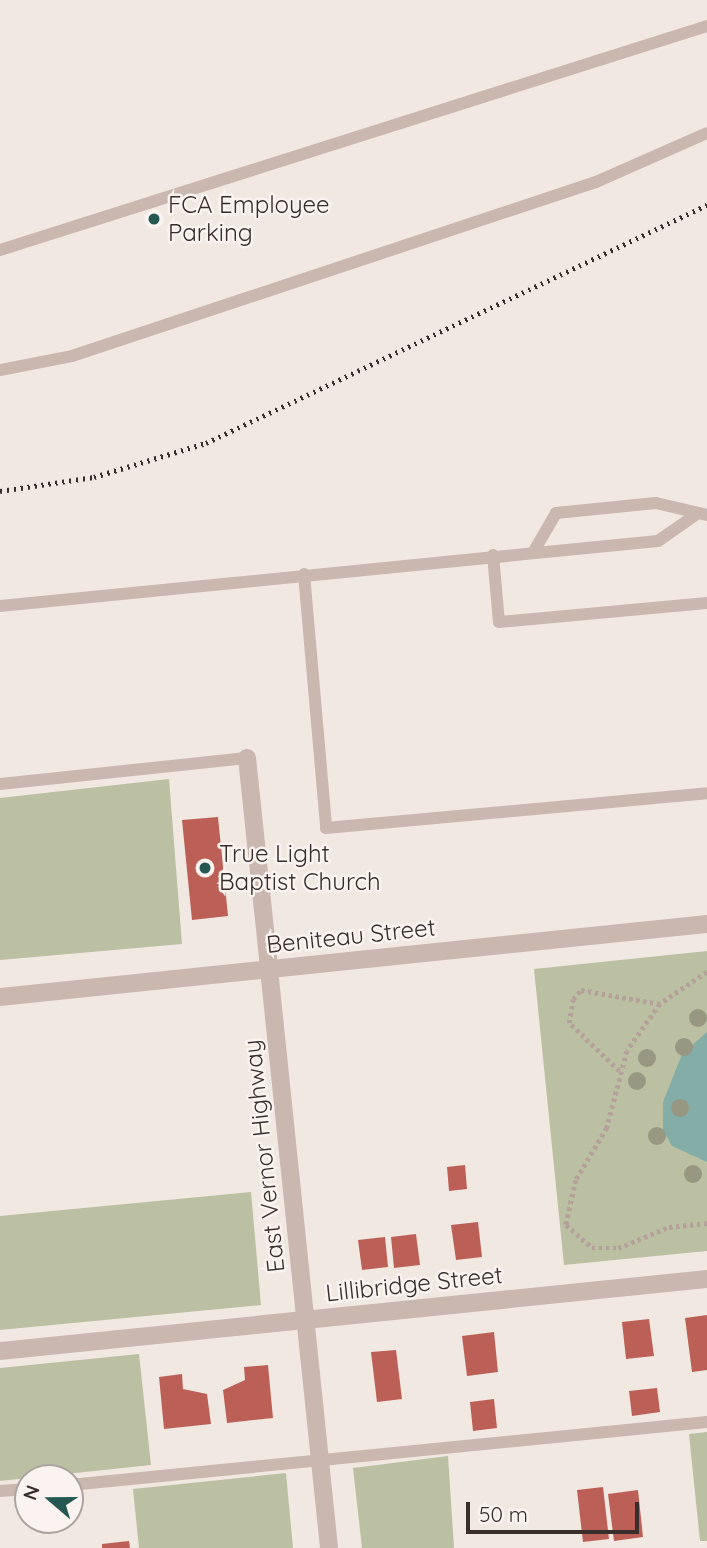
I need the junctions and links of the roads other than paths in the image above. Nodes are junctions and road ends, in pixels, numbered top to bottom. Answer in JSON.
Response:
{"nodes":[{"id":1,"x":707,"y":26,"type":"edge"},
{"id":2,"x":707,"y":133,"type":"edge"},
{"id":3,"x":0,"y":250,"type":"edge"},
{"id":4,"x":0,"y":370,"type":"edge"},
{"id":5,"x":700,"y":516,"type":"edge"},
{"id":6,"x":534,"y":551,"type":"junction"},
{"id":7,"x":493,"y":555,"type":"junction"},
{"id":8,"x":304,"y":575,"type":"junction"},
{"id":9,"x":707,"y":603,"type":"edge"},
{"id":10,"x":0,"y":606,"type":"edge"},
{"id":11,"x":247,"y":758,"type":"joint"},
{"id":12,"x":0,"y":784,"type":"edge"},
{"id":13,"x":707,"y":793,"type":"edge"},
{"id":14,"x":707,"y":924,"type":"edge"},
{"id":15,"x":269,"y":969,"type":"junction"},
{"id":16,"x":0,"y":997,"type":"edge"},
{"id":17,"x":707,"y":1279,"type":"edge"},
{"id":18,"x":305,"y":1320,"type":"junction"},
{"id":19,"x":0,"y":1351,"type":"edge"},
{"id":20,"x":707,"y":1422,"type":"edge"},
{"id":21,"x":320,"y":1462,"type":"junction"},
{"id":22,"x":84,"y":1484,"type":"edge"},
{"id":23,"x":329,"y":1548,"type":"edge"}],
"edges":[{"from":1,"to":3,"type":"lane"},
{"from":2,"to":4,"type":"lane"},
{"from":5,"to":6,"type":"lane"},
{"from":5,"to":6,"type":"lane"},
{"from":6,"to":7,"type":"lane"},
{"from":7,"to":8,"type":"lane"},
{"from":7,"to":9,"type":"lane"},
{"from":8,"to":10,"type":"lane"},
{"from":8,"to":13,"type":"lane"},
{"from":11,"to":12,"type":"lane"},
{"from":11,"to":15,"type":"street","name":"East Vernor Highway"},
{"from":14,"to":15,"type":"street","name":"Beniteau Street"},
{"from":15,"to":16,"type":"street","name":"Beniteau Street"},
{"from":15,"to":18,"type":"street","name":"East Vernor Highway"},
{"from":17,"to":18,"type":"street","name":"Lillibridge Street"},
{"from":18,"to":19,"type":"street","name":"Lillibridge Street"},
{"from":18,"to":21,"type":"street","name":"East Vernor Highway"},
{"from":20,"to":21,"type":"lane"},
{"from":21,"to":22,"type":"lane"},
{"from":21,"to":23,"type":"street","name":"East Vernor Highway"}]}
